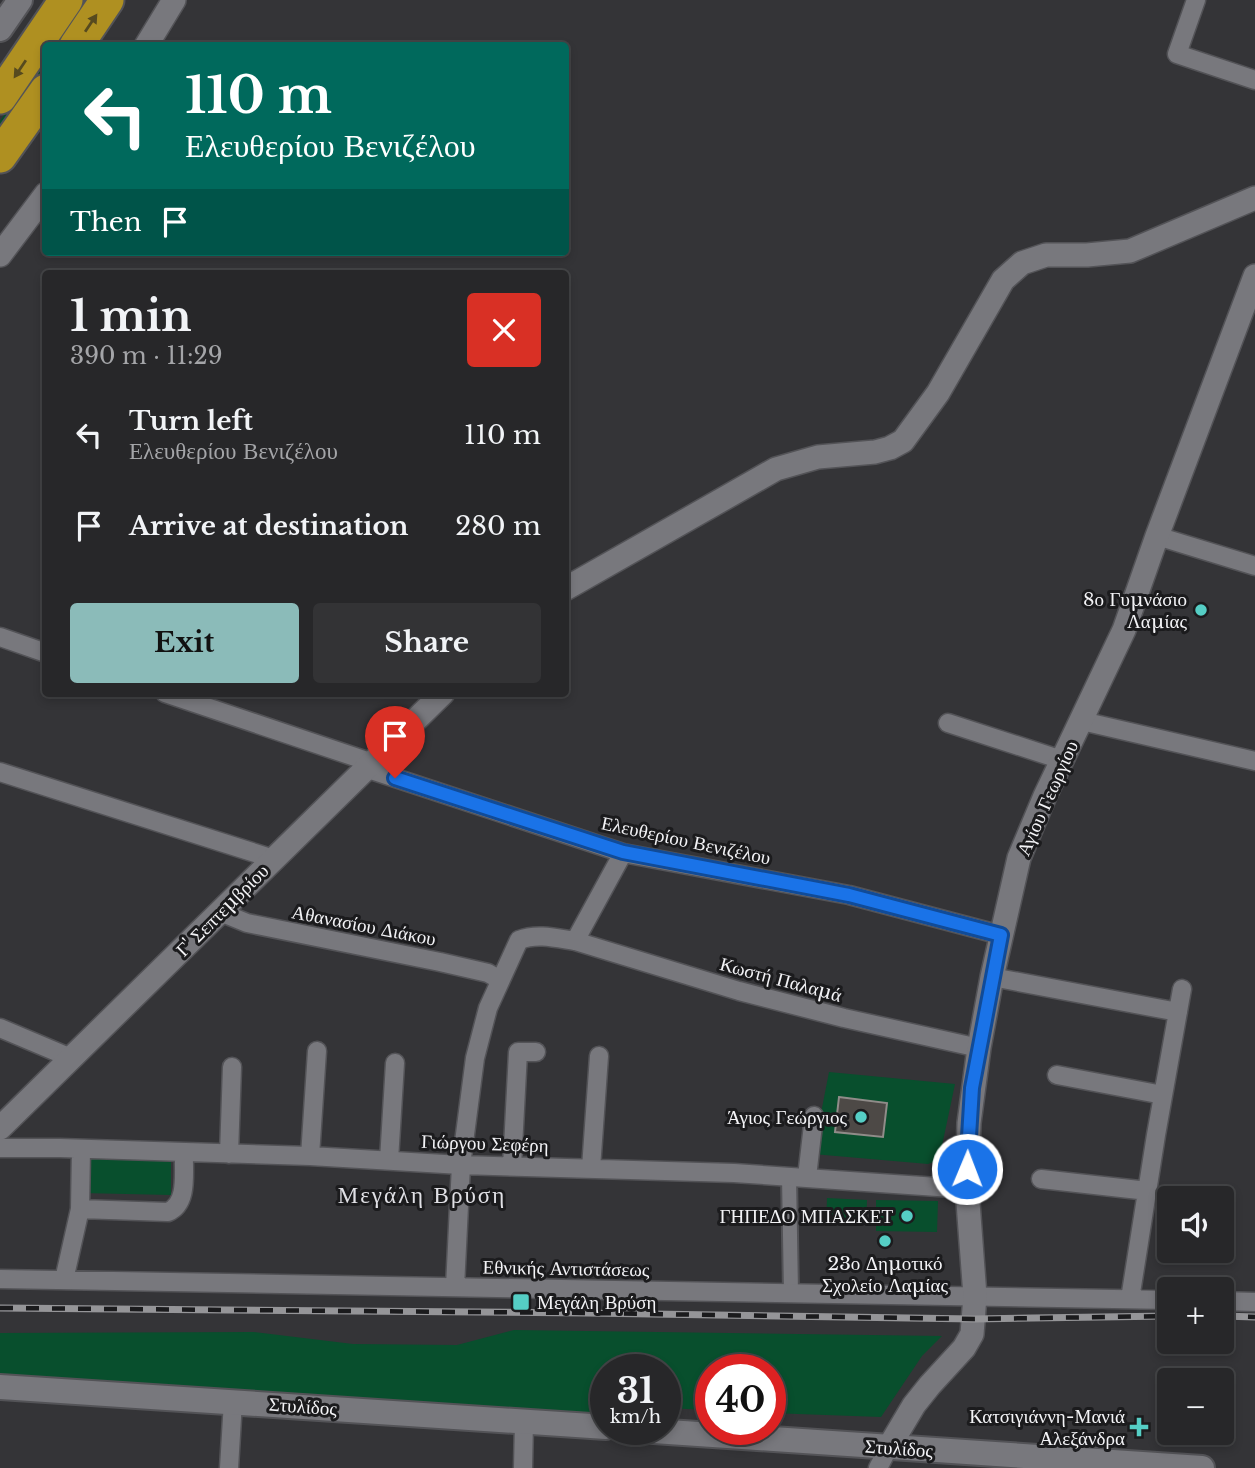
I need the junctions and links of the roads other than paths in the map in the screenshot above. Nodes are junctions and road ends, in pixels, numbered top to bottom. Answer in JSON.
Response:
{"nodes":[{"id":1,"x":20,"y":0,"type":"edge"},
{"id":2,"x":66,"y":0,"type":"edge"},
{"id":3,"x":107,"y":0,"type":"edge"},
{"id":4,"x":173,"y":0,"type":"edge"},
{"id":5,"x":1196,"y":0,"type":"edge"},
{"id":6,"x":0,"y":29,"type":"edge"},
{"id":7,"x":79,"y":42,"type":"edge"},
{"id":8,"x":148,"y":42,"type":"edge"},
{"id":9,"x":1255,"y":80,"type":"edge"},
{"id":10,"x":0,"y":97,"type":"edge"},
{"id":11,"x":42,"y":97,"type":"edge"},
{"id":12,"x":0,"y":156,"type":"edge"},
{"id":13,"x":1255,"y":198,"type":"edge"},
{"id":14,"x":42,"y":199,"type":"edge"},
{"id":15,"x":0,"y":255,"type":"edge"},
{"id":16,"x":1255,"y":276,"type":"edge"},
{"id":17,"x":1157,"y":536,"type":"junction"},
{"id":18,"x":1255,"y":566,"type":"edge"},
{"id":19,"x":569,"y":587,"type":"edge"},
{"id":20,"x":0,"y":637,"type":"edge"},
{"id":21,"x":42,"y":652,"type":"edge"},
{"id":22,"x":176,"y":697,"type":"edge"},
{"id":23,"x":439,"y":697,"type":"edge"},
{"id":24,"x":1082,"y":722,"type":"junction"},
{"id":25,"x":948,"y":723,"type":"dead end"},
{"id":26,"x":1062,"y":760,"type":"junction"},
{"id":27,"x":1255,"y":761,"type":"edge"},
{"id":28,"x":370,"y":766,"type":"junction"},
{"id":29,"x":0,"y":772,"type":"edge"},
{"id":30,"x":623,"y":852,"type":"junction"},
{"id":31,"x":274,"y":859,"type":"junction"},
{"id":32,"x":220,"y":912,"type":"junction"},
{"id":33,"x":1001,"y":935,"type":"junction"},
{"id":34,"x":575,"y":940,"type":"junction"},
{"id":35,"x":992,"y":977,"type":"junction"},
{"id":36,"x":500,"y":980,"type":"junction"},
{"id":37,"x":1182,"y":989,"type":"dead end"},
{"id":38,"x":1178,"y":1012,"type":"junction"},
{"id":39,"x":0,"y":1028,"type":"edge"},
{"id":40,"x":979,"y":1048,"type":"junction"},
{"id":41,"x":317,"y":1051,"type":"dead end"},
{"id":42,"x":536,"y":1052,"type":"dead end"},
{"id":43,"x":598,"y":1056,"type":"dead end"},
{"id":44,"x":71,"y":1058,"type":"junction"},
{"id":45,"x":395,"y":1063,"type":"dead end"},
{"id":46,"x":232,"y":1067,"type":"dead end"},
{"id":47,"x":1057,"y":1075,"type":"dead end"},
{"id":48,"x":1163,"y":1095,"type":"junction"},
{"id":49,"x":814,"y":1115,"type":"dead end"},
{"id":50,"x":0,"y":1128,"type":"edge"},
{"id":51,"x":0,"y":1148,"type":"edge"},
{"id":52,"x":81,"y":1150,"type":"junction"},
{"id":53,"x":184,"y":1152,"type":"junction"},
{"id":54,"x":229,"y":1154,"type":"junction"},
{"id":55,"x":310,"y":1156,"type":"junction"},
{"id":56,"x":389,"y":1160,"type":"junction"},
{"id":57,"x":461,"y":1165,"type":"junction"},
{"id":58,"x":512,"y":1166,"type":"junction"},
{"id":59,"x":591,"y":1168,"type":"junction"},
{"id":60,"x":798,"y":1176,"type":"junction"},
{"id":61,"x":1041,"y":1179,"type":"dead end"},
{"id":62,"x":967,"y":1189,"type":"junction"},
{"id":63,"x":1148,"y":1191,"type":"junction"},
{"id":64,"x":80,"y":1209,"type":"junction"},
{"id":65,"x":0,"y":1279,"type":"edge"},
{"id":66,"x":64,"y":1280,"type":"junction"},
{"id":67,"x":454,"y":1287,"type":"junction"},
{"id":68,"x":791,"y":1293,"type":"junction"},
{"id":69,"x":975,"y":1296,"type":"junction"},
{"id":70,"x":1130,"y":1299,"type":"junction"},
{"id":71,"x":1157,"y":1300,"type":"edge"},
{"id":72,"x":1234,"y":1301,"type":"edge"},
{"id":73,"x":1255,"y":1302,"type":"edge"},
{"id":74,"x":0,"y":1387,"type":"edge"},
{"id":75,"x":233,"y":1401,"type":"junction"},
{"id":76,"x":524,"y":1422,"type":"junction"},
{"id":77,"x":590,"y":1426,"type":"edge"},
{"id":78,"x":681,"y":1435,"type":"edge"},
{"id":79,"x":884,"y":1458,"type":"edge"},
{"id":80,"x":229,"y":1468,"type":"edge"},
{"id":81,"x":523,"y":1468,"type":"edge"},
{"id":82,"x":1202,"y":1468,"type":"edge"}],
"edges":[{"from":1,"to":6,"type":"main road"},
{"from":2,"to":10,"type":"highway","one_way":true},
{"from":7,"to":3,"type":"highway","one_way":true},
{"from":4,"to":8,"type":"street"},
{"from":5,"to":9,"type":"street"},
{"from":11,"to":12,"type":"highway"},
{"from":13,"to":19,"type":"street"},
{"from":14,"to":15,"type":"street"},
{"from":16,"to":17,"type":"street","name":"Αγίου Γεωργίου"},
{"from":17,"to":18,"type":"street"},
{"from":17,"to":24,"type":"street","name":"Αγίου Γεωργίου"},
{"from":20,"to":21,"type":"street"},
{"from":22,"to":28,"type":"street","name":"Ελευθερίου Βενιζέλου"},
{"from":23,"to":28,"type":"street","name":"Γ' Σεπτεμβρίου"},
{"from":24,"to":26,"type":"street","name":"Αγίου Γεωργίου"},
{"from":24,"to":27,"type":"street"},
{"from":25,"to":26,"type":"street"},
{"from":26,"to":33,"type":"street","name":"Αγίου Γεωργίου"},
{"from":28,"to":30,"type":"street","name":"Ελευθερίου Βενιζέλου"},
{"from":28,"to":31,"type":"street","name":"Γ' Σεπτεμβρίου"},
{"from":29,"to":31,"type":"street"},
{"from":30,"to":33,"type":"street","name":"Ελευθερίου Βενιζέλου"},
{"from":30,"to":34,"type":"street"},
{"from":31,"to":32,"type":"street","name":"Γ' Σεπτεμβρίου"},
{"from":32,"to":36,"type":"street","name":"Αθανασίου Διάκου"},
{"from":32,"to":44,"type":"street","name":"Γ' Σεπτεμβρίου"},
{"from":33,"to":35,"type":"street","name":"Αγίου Γεωργίου"},
{"from":34,"to":36,"type":"street","name":"Κωστή Παλαμά"},
{"from":34,"to":40,"type":"street","name":"Κωστή Παλαμά"},
{"from":35,"to":38,"type":"street"},
{"from":35,"to":40,"type":"street","name":"Αγίου Γεωργίου"},
{"from":36,"to":57,"type":"street"},
{"from":37,"to":38,"type":"street"},
{"from":38,"to":48,"type":"street"},
{"from":39,"to":44,"type":"street"},
{"from":40,"to":62,"type":"street","name":"Αγίου Γεωργίου"},
{"from":41,"to":55,"type":"street"},
{"from":42,"to":58,"type":"street"},
{"from":43,"to":59,"type":"street"},
{"from":44,"to":50,"type":"street","name":"Γ' Σεπτεμβρίου"},
{"from":45,"to":56,"type":"street"},
{"from":46,"to":54,"type":"street"},
{"from":47,"to":48,"type":"street"},
{"from":48,"to":63,"type":"street"},
{"from":49,"to":60,"type":"street"},
{"from":51,"to":52,"type":"street","name":"Γιώργου Σεφέρη"},
{"from":52,"to":53,"type":"street","name":"Γιώργου Σεφέρη"},
{"from":52,"to":64,"type":"street"},
{"from":53,"to":54,"type":"street","name":"Γιώργου Σεφέρη"},
{"from":53,"to":64,"type":"street"},
{"from":54,"to":55,"type":"street","name":"Γιώργου Σεφέρη"},
{"from":55,"to":56,"type":"street","name":"Γιώργου Σεφέρη"},
{"from":56,"to":57,"type":"street","name":"Γιώργου Σεφέρη"},
{"from":57,"to":58,"type":"street","name":"Γιώργου Σεφέρη"},
{"from":57,"to":67,"type":"street"},
{"from":58,"to":59,"type":"street","name":"Γιώργου Σεφέρη"},
{"from":59,"to":60,"type":"street","name":"Γιώργου Σεφέρη"},
{"from":60,"to":62,"type":"street","name":"Γιώργου Σεφέρη"},
{"from":60,"to":68,"type":"street"},
{"from":61,"to":63,"type":"street"},
{"from":62,"to":69,"type":"street","name":"Αγίου Γεωργίου"},
{"from":63,"to":70,"type":"street"},
{"from":64,"to":66,"type":"street"},
{"from":65,"to":66,"type":"street","name":"Εθνικής Αντιστάσεως"},
{"from":66,"to":67,"type":"street","name":"Εθνικής Αντιστάσεως"},
{"from":67,"to":68,"type":"street","name":"Εθνικής Αντιστάσεως"},
{"from":68,"to":69,"type":"street","name":"Εθνικής Αντιστάσεως"},
{"from":69,"to":70,"type":"street","name":"Εθνικής Αντιστάσεως"},
{"from":69,"to":79,"type":"street","name":"Αγίου Γεωργίου"},
{"from":70,"to":71,"type":"street","name":"Εθνικής Αντιστάσεως"},
{"from":72,"to":73,"type":"street"},
{"from":74,"to":75,"type":"main road","name":"Στυλίδος"},
{"from":75,"to":76,"type":"main road","name":"Στυλίδος"},
{"from":75,"to":80,"type":"street"},
{"from":76,"to":77,"type":"main road","name":"Στυλίδος"},
{"from":76,"to":81,"type":"street"},
{"from":78,"to":79,"type":"main road","name":"Στυλίδος"},
{"from":79,"to":82,"type":"main road","name":"Στυλίδος"}]}
